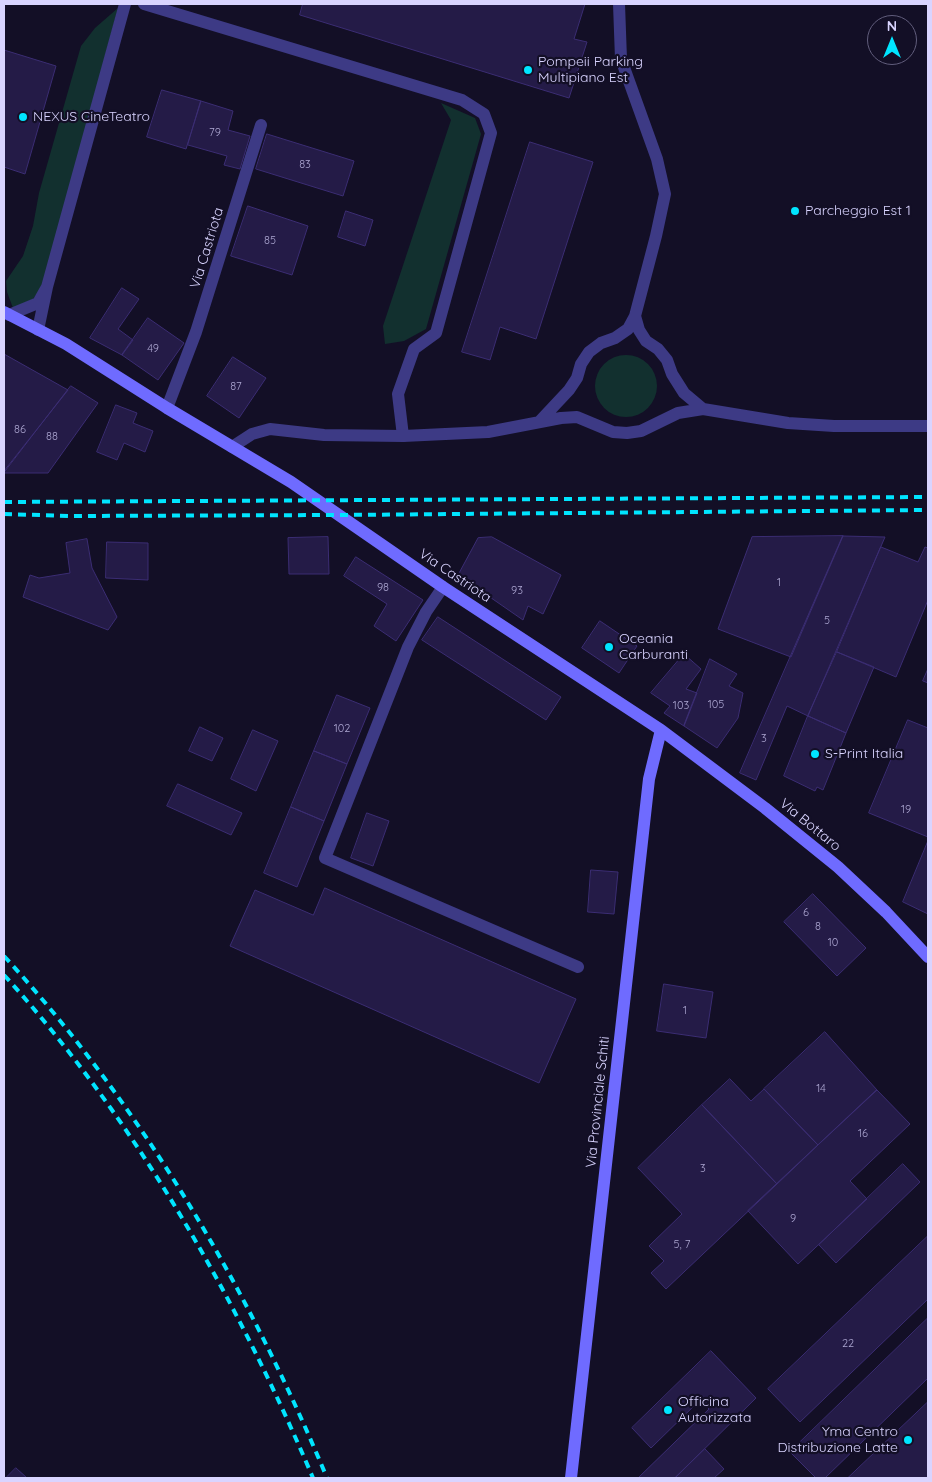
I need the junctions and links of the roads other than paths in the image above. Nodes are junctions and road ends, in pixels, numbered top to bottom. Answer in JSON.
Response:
{"nodes":[{"id":1,"x":125,"y":4,"type":"edge"},
{"id":2,"x":144,"y":4,"type":"edge"},
{"id":3,"x":619,"y":4,"type":"edge"},
{"id":4,"x":261,"y":125,"type":"dead end"},
{"id":5,"x":47,"y":287,"type":"junction"},
{"id":6,"x":7,"y":313,"type":"edge"},
{"id":7,"x":635,"y":316,"type":"junction"},
{"id":8,"x":38,"y":330,"type":"junction"},
{"id":9,"x":167,"y":408,"type":"junction"},
{"id":10,"x":703,"y":409,"type":"junction"},
{"id":11,"x":539,"y":422,"type":"junction"},
{"id":12,"x":928,"y":426,"type":"edge"},
{"id":13,"x":404,"y":436,"type":"junction"},
{"id":14,"x":232,"y":447,"type":"junction"},
{"id":15,"x":443,"y":587,"type":"junction"},
{"id":16,"x":661,"y":730,"type":"junction"},
{"id":17,"x":928,"y":957,"type":"edge"},
{"id":18,"x":578,"y":967,"type":"dead end"},
{"id":19,"x":571,"y":1478,"type":"edge"}],
"edges":[{"from":1,"to":5,"type":"street"},
{"from":2,"to":13,"type":"street"},
{"from":3,"to":7,"type":"street"},
{"from":4,"to":9,"type":"street","name":"Via Castriota"},
{"from":5,"to":6,"type":"street"},
{"from":5,"to":8,"type":"street"},
{"from":6,"to":8,"type":"main road","name":"Via Castriota"},
{"from":7,"to":10,"type":"street"},
{"from":7,"to":11,"type":"street"},
{"from":8,"to":9,"type":"main road","name":"Via Castriota"},
{"from":9,"to":14,"type":"main road","name":"Via Castriota"},
{"from":10,"to":11,"type":"street"},
{"from":10,"to":12,"type":"street"},
{"from":11,"to":13,"type":"street"},
{"from":13,"to":14,"type":"street"},
{"from":14,"to":15,"type":"main road","name":"Via Castriota"},
{"from":15,"to":16,"type":"main road","name":"Via Castriota"},
{"from":15,"to":18,"type":"street"},
{"from":16,"to":17,"type":"main road","name":"Via Bottaro"},
{"from":16,"to":19,"type":"main road","name":"Via Provinciale Schiti"}]}
